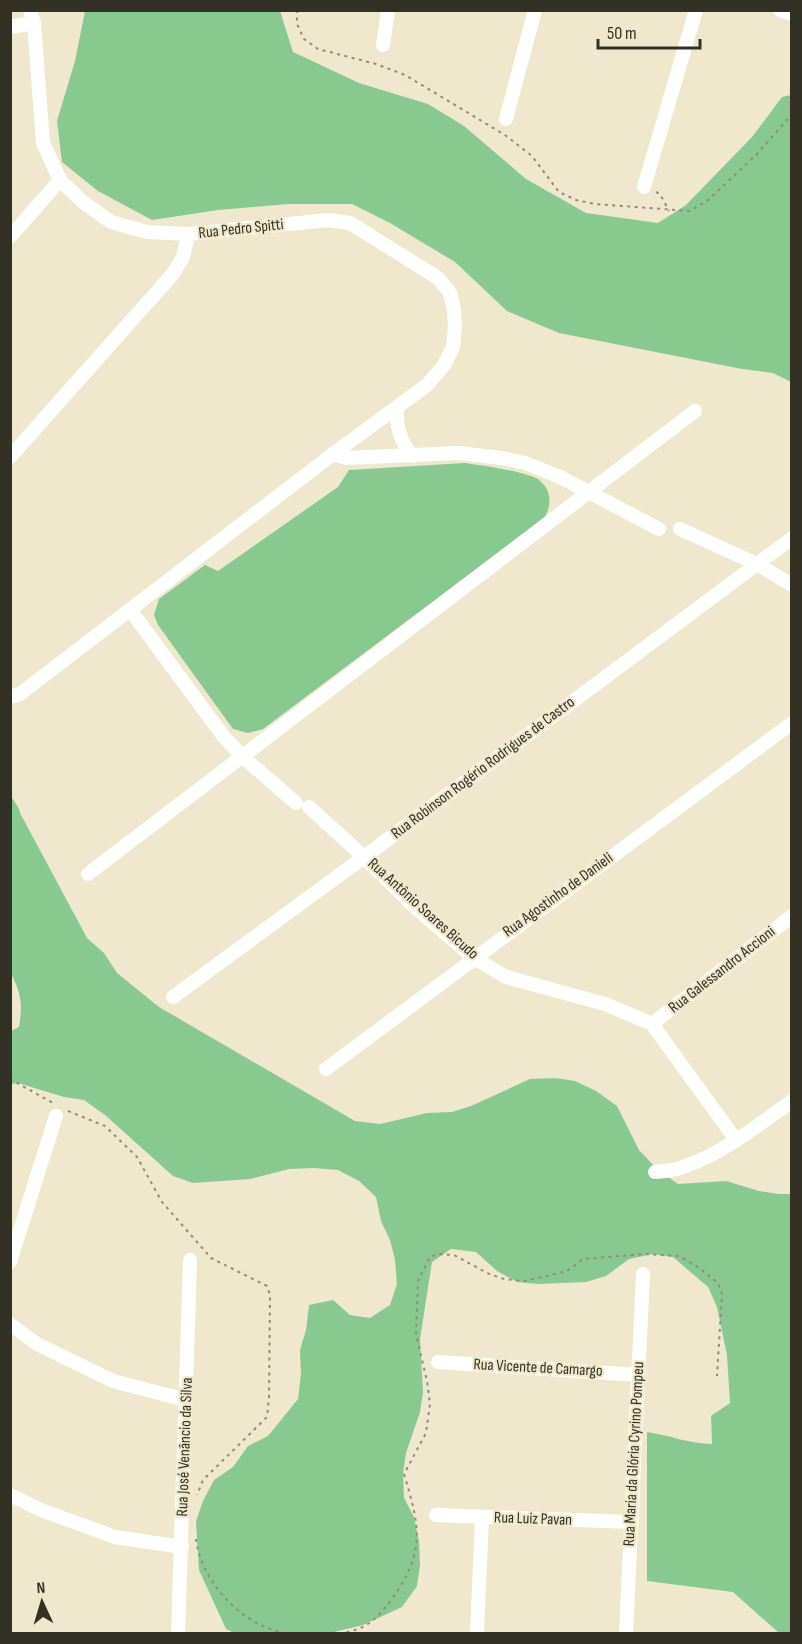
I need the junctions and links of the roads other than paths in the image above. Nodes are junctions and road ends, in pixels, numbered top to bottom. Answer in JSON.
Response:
{"nodes":[{"id":1,"x":388,"y":10,"type":"edge"},
{"id":2,"x":535,"y":10,"type":"edge"},
{"id":3,"x":696,"y":10,"type":"edge"},
{"id":4,"x":780,"y":10,"type":"edge"},
{"id":5,"x":792,"y":14,"type":"edge"},
{"id":6,"x":32,"y":17,"type":"edge"},
{"id":7,"x":10,"y":27,"type":"edge"},
{"id":8,"x":383,"y":45,"type":"dead end"},
{"id":9,"x":506,"y":119,"type":"dead end"},
{"id":10,"x":60,"y":180,"type":"junction"},
{"id":11,"x":644,"y":187,"type":"road end"},
{"id":12,"x":188,"y":234,"type":"junction"},
{"id":13,"x":10,"y":237,"type":"edge"},
{"id":14,"x":397,"y":408,"type":"junction"},
{"id":15,"x":695,"y":411,"type":"dead end"},
{"id":16,"x":333,"y":454,"type":"junction"},
{"id":17,"x":413,"y":456,"type":"junction"},
{"id":18,"x":10,"y":457,"type":"edge"},
{"id":19,"x":588,"y":493,"type":"junction"},
{"id":20,"x":659,"y":528,"type":"dead end"},
{"id":21,"x":680,"y":529,"type":"dead end"},
{"id":22,"x":792,"y":538,"type":"edge"},
{"id":23,"x":757,"y":564,"type":"junction"},
{"id":24,"x":792,"y":585,"type":"edge"},
{"id":25,"x":131,"y":611,"type":"junction"},
{"id":26,"x":10,"y":697,"type":"edge"},
{"id":27,"x":792,"y":723,"type":"edge"},
{"id":28,"x":242,"y":756,"type":"junction"},
{"id":29,"x":364,"y":857,"type":"junction"},
{"id":30,"x":88,"y":874,"type":"dead end"},
{"id":31,"x":792,"y":916,"type":"edge"},
{"id":32,"x":474,"y":958,"type":"junction"},
{"id":33,"x":173,"y":997,"type":"dead end"},
{"id":34,"x":652,"y":1024,"type":"junction"},
{"id":35,"x":326,"y":1069,"type":"dead end"},
{"id":36,"x":792,"y":1101,"type":"edge"},
{"id":37,"x":56,"y":1116,"type":"dead end"},
{"id":38,"x":736,"y":1140,"type":"junction"},
{"id":39,"x":655,"y":1172,"type":"dead end"},
{"id":40,"x":190,"y":1260,"type":"dead end"},
{"id":41,"x":10,"y":1262,"type":"edge"},
{"id":42,"x":643,"y":1274,"type":"dead end"},
{"id":43,"x":10,"y":1324,"type":"edge"},
{"id":44,"x":438,"y":1362,"type":"dead end"},
{"id":45,"x":638,"y":1375,"type":"junction"},
{"id":46,"x":186,"y":1400,"type":"junction"},
{"id":47,"x":10,"y":1495,"type":"edge"},
{"id":48,"x":436,"y":1515,"type":"dead end"},
{"id":49,"x":482,"y":1517,"type":"junction"},
{"id":50,"x":631,"y":1522,"type":"junction"},
{"id":51,"x":182,"y":1547,"type":"junction"},
{"id":52,"x":178,"y":1634,"type":"edge"},
{"id":53,"x":477,"y":1634,"type":"edge"},
{"id":54,"x":626,"y":1634,"type":"edge"}],
"edges":[{"from":1,"to":8,"type":"street"},
{"from":2,"to":9,"type":"street"},
{"from":3,"to":11,"type":"street"},
{"from":4,"to":5,"type":"street"},
{"from":6,"to":7,"type":"street"},
{"from":6,"to":10,"type":"street","name":"Rua Pedro Spitti"},
{"from":10,"to":12,"type":"street","name":"Rua Pedro Spitti"},
{"from":10,"to":13,"type":"street"},
{"from":12,"to":14,"type":"street","name":"Rua Pedro Spitti"},
{"from":12,"to":18,"type":"street"},
{"from":14,"to":16,"type":"street","name":"Rua Pedro Spitti"},
{"from":14,"to":17,"type":"street"},
{"from":15,"to":19,"type":"street"},
{"from":16,"to":17,"type":"street"},
{"from":16,"to":25,"type":"street","name":"Rua Pedro Spitti"},
{"from":17,"to":19,"type":"street"},
{"from":19,"to":20,"type":"street"},
{"from":19,"to":28,"type":"street"},
{"from":21,"to":23,"type":"street"},
{"from":22,"to":23,"type":"street","name":"Rua Robinson Rogério Rodrigues de Castro"},
{"from":23,"to":24,"type":"street"},
{"from":23,"to":29,"type":"street","name":"Rua Robinson Rogério Rodrigues de Castro"},
{"from":25,"to":26,"type":"street","name":"Rua Pedro Spitti"},
{"from":25,"to":28,"type":"street","name":"Rua Antônio Soares Bicudo"},
{"from":27,"to":32,"type":"street","name":"Rua Agostinho de Danieli"},
{"from":28,"to":29,"type":"street","name":"Rua Antônio Soares Bicudo"},
{"from":28,"to":30,"type":"street"},
{"from":29,"to":32,"type":"street","name":"Rua Antônio Soares Bicudo"},
{"from":29,"to":33,"type":"street","name":"Rua Robinson Rogério Rodrigues de Castro"},
{"from":31,"to":34,"type":"street","name":"Rua Galessandro Accioni"},
{"from":32,"to":34,"type":"street","name":"Rua Antônio Soares Bicudo"},
{"from":32,"to":35,"type":"street","name":"Rua Agostinho de Danieli"},
{"from":34,"to":38,"type":"street"},
{"from":36,"to":38,"type":"street"},
{"from":37,"to":41,"type":"street"},
{"from":38,"to":39,"type":"street"},
{"from":40,"to":46,"type":"street","name":"Rua José Venâncio da Silva"},
{"from":42,"to":45,"type":"street","name":"Rua Maria da Glória Cyrino Pompeu"},
{"from":43,"to":46,"type":"street"},
{"from":44,"to":45,"type":"street","name":"Rua Vicente de Camargo"},
{"from":45,"to":50,"type":"street","name":"Rua Maria da Glória Cyrino Pompeu"},
{"from":46,"to":51,"type":"street","name":"Rua José Venâncio da Silva"},
{"from":47,"to":51,"type":"street"},
{"from":48,"to":49,"type":"street","name":"Rua Luiz Pavan"},
{"from":49,"to":50,"type":"street","name":"Rua Luiz Pavan"},
{"from":49,"to":53,"type":"street"},
{"from":50,"to":54,"type":"street","name":"Rua Maria da Glória Cyrino Pompeu"},
{"from":51,"to":52,"type":"street","name":"Rua José Venâncio da Silva"}]}
